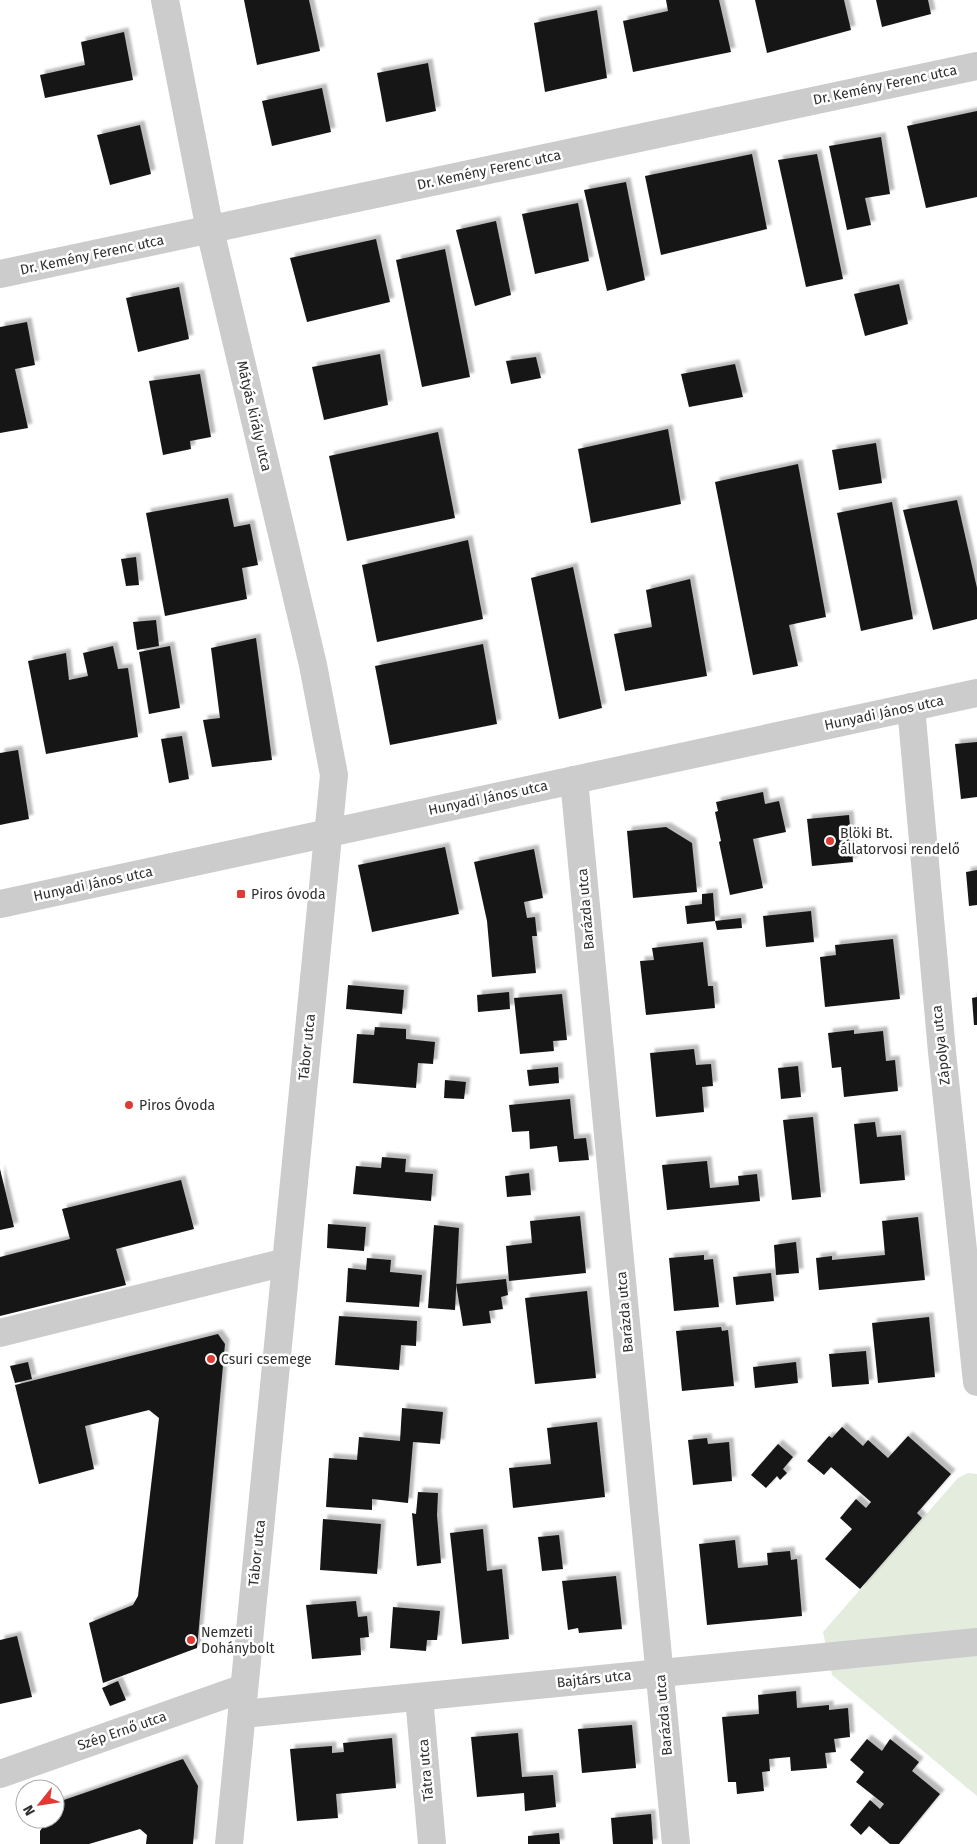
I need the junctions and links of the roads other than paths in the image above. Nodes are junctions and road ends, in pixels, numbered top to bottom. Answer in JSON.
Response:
{"nodes":[{"id":1,"x":165,"y":0,"type":"edge"},
{"id":2,"x":977,"y":66,"type":"edge"},
{"id":3,"x":210,"y":230,"type":"junction"},
{"id":4,"x":0,"y":274,"type":"edge"},
{"id":5,"x":977,"y":693,"type":"edge"},
{"id":6,"x":911,"y":707,"type":"junction"},
{"id":7,"x":574,"y":780,"type":"junction"},
{"id":8,"x":328,"y":833,"type":"junction"},
{"id":9,"x":0,"y":904,"type":"edge"},
{"id":10,"x":286,"y":1262,"type":"junction"},
{"id":11,"x":0,"y":1333,"type":"edge"},
{"id":12,"x":977,"y":1382,"type":"edge"},
{"id":13,"x":977,"y":1642,"type":"edge"},
{"id":14,"x":660,"y":1673,"type":"junction"},
{"id":15,"x":244,"y":1688,"type":"junction"},
{"id":16,"x":419,"y":1696,"type":"junction"},
{"id":17,"x":242,"y":1714,"type":"junction"},
{"id":18,"x":0,"y":1774,"type":"edge"},
{"id":19,"x":229,"y":1844,"type":"edge"},
{"id":20,"x":432,"y":1844,"type":"edge"},
{"id":21,"x":676,"y":1844,"type":"edge"}],
"edges":[{"from":1,"to":3,"type":"street","name":"Mátyás király utca"},
{"from":2,"to":3,"type":"street","name":"Dr. Kemény Ferenc utca"},
{"from":3,"to":4,"type":"street","name":"Dr. Kemény Ferenc utca"},
{"from":3,"to":8,"type":"street","name":"Mátyás király utca"},
{"from":5,"to":6,"type":"street","name":"Hunyadi János utca"},
{"from":6,"to":7,"type":"street","name":"Hunyadi János utca"},
{"from":6,"to":12,"type":"street","name":"Zápolya utca"},
{"from":7,"to":8,"type":"street","name":"Hunyadi János utca"},
{"from":7,"to":14,"type":"street","name":"Barázda utca"},
{"from":8,"to":9,"type":"street","name":"Hunyadi János utca"},
{"from":8,"to":10,"type":"street","name":"Tábor utca"},
{"from":10,"to":11,"type":"street"},
{"from":10,"to":15,"type":"street","name":"Tábor utca"},
{"from":13,"to":14,"type":"street","name":"Bajtárs utca"},
{"from":14,"to":16,"type":"street","name":"Bajtárs utca"},
{"from":14,"to":21,"type":"street","name":"Barázda utca"},
{"from":15,"to":17,"type":"street","name":"Tábor utca"},
{"from":15,"to":18,"type":"street","name":"Szép Ernő utca"},
{"from":16,"to":17,"type":"street","name":"Bajtárs utca"},
{"from":16,"to":20,"type":"street","name":"Tátra utca"},
{"from":17,"to":19,"type":"street","name":"Tábor utca"}]}
